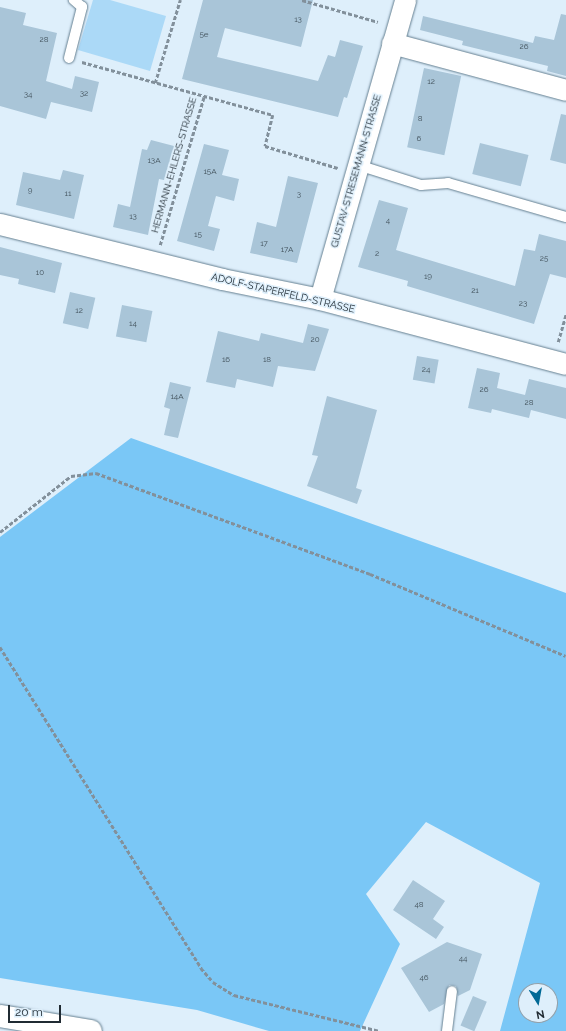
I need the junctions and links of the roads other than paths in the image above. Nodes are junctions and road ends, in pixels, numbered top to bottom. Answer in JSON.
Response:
{"nodes":[{"id":1,"x":74,"y":0,"type":"edge"},
{"id":2,"x":405,"y":0,"type":"edge"},
{"id":3,"x":394,"y":36,"type":"junction"},
{"id":4,"x":69,"y":58,"type":"road end"},
{"id":5,"x":566,"y":90,"type":"edge"},
{"id":6,"x":357,"y":169,"type":"junction"},
{"id":7,"x":566,"y":217,"type":"edge"},
{"id":8,"x":0,"y":224,"type":"edge"},
{"id":9,"x":320,"y":299,"type":"junction"},
{"id":10,"x":559,"y":363,"type":"edge"},
{"id":11,"x":452,"y":991,"type":"dead end"},
{"id":12,"x":0,"y":1016,"type":"edge"},
{"id":13,"x":91,"y":1031,"type":"edge"},
{"id":14,"x":447,"y":1031,"type":"edge"}],
"edges":[{"from":1,"to":4,"type":"lane"},
{"from":2,"to":3,"type":"street","name":"GUSTAV-STRESEMANN-STRASSE"},
{"from":3,"to":5,"type":"street"},
{"from":3,"to":6,"type":"street","name":"GUSTAV-STRESEMANN-STRASSE"},
{"from":6,"to":7,"type":"lane"},
{"from":6,"to":9,"type":"street","name":"GUSTAV-STRESEMANN-STRASSE"},
{"from":8,"to":9,"type":"street","name":"ADOLF-STAPERFELD-STRASSE"},
{"from":9,"to":10,"type":"street","name":"ADOLF-STAPERFELD-STRASSE"},
{"from":11,"to":14,"type":"lane"},
{"from":12,"to":13,"type":"highway"}]}
